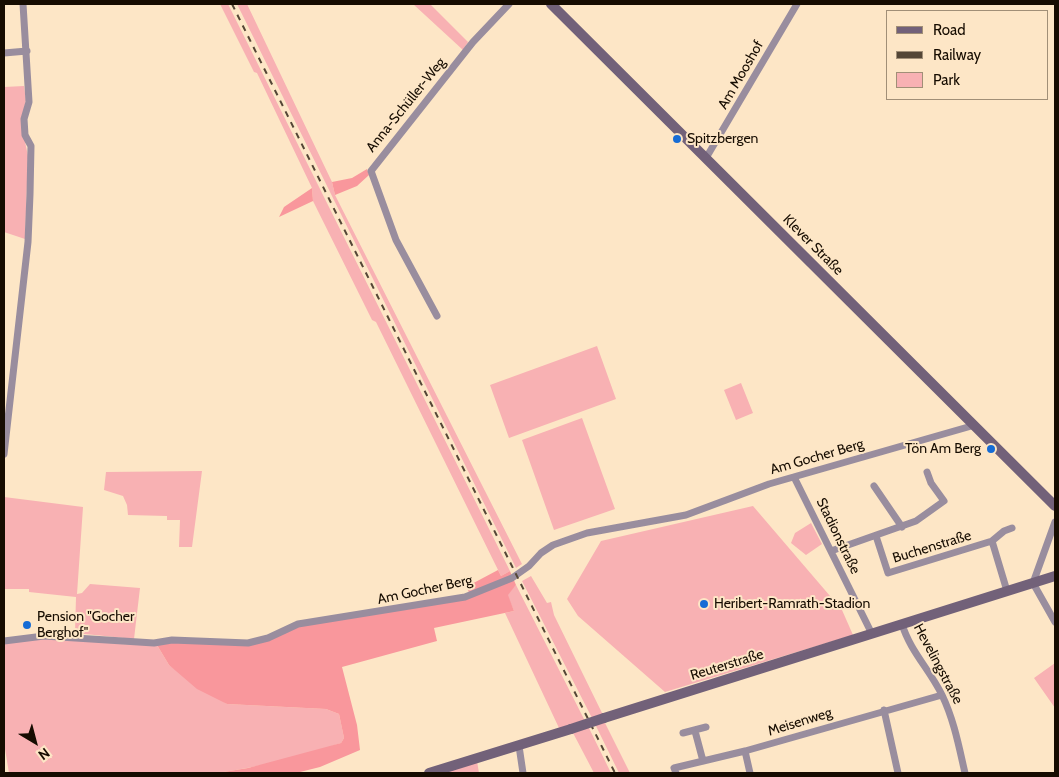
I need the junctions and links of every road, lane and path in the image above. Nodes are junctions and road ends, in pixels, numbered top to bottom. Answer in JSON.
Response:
{"nodes":[{"id":1,"x":23,"y":4,"type":"edge"},
{"id":2,"x":509,"y":4,"type":"edge"},
{"id":3,"x":551,"y":4,"type":"edge"},
{"id":4,"x":798,"y":4,"type":"edge"},
{"id":5,"x":28,"y":51,"type":"junction"},
{"id":6,"x":4,"y":54,"type":"edge"},
{"id":7,"x":706,"y":158,"type":"junction"},
{"id":8,"x":437,"y":316,"type":"dead end"},
{"id":9,"x":975,"y":425,"type":"junction"},
{"id":10,"x":4,"y":454,"type":"edge"},
{"id":11,"x":927,"y":472,"type":"dead end"},
{"id":12,"x":794,"y":477,"type":"junction"},
{"id":13,"x":874,"y":486,"type":"dead end"},
{"id":14,"x":1055,"y":506,"type":"edge"},
{"id":15,"x":1055,"y":522,"type":"edge"},
{"id":16,"x":902,"y":527,"type":"junction"},
{"id":17,"x":1012,"y":528,"type":"dead end"},
{"id":18,"x":876,"y":536,"type":"junction"},
{"id":19,"x":992,"y":541,"type":"junction"},
{"id":20,"x":831,"y":551,"type":"junction"},
{"id":21,"x":1055,"y":576,"type":"edge"},
{"id":22,"x":1032,"y":583,"type":"junction"},
{"id":23,"x":1007,"y":591,"type":"junction"},
{"id":24,"x":1055,"y":622,"type":"edge"},
{"id":25,"x":902,"y":624,"type":"junction"},
{"id":26,"x":872,"y":634,"type":"junction"},
{"id":27,"x":4,"y":641,"type":"edge"},
{"id":28,"x":942,"y":695,"type":"junction"},
{"id":29,"x":884,"y":710,"type":"junction"},
{"id":30,"x":706,"y":728,"type":"dead end"},
{"id":31,"x":695,"y":731,"type":"junction"},
{"id":32,"x":683,"y":733,"type":"dead end"},
{"id":33,"x":519,"y":746,"type":"junction"},
{"id":34,"x":745,"y":751,"type":"junction"},
{"id":35,"x":703,"y":761,"type":"junction"},
{"id":36,"x":429,"y":773,"type":"edge"},
{"id":37,"x":524,"y":773,"type":"edge"},
{"id":38,"x":676,"y":773,"type":"edge"},
{"id":39,"x":750,"y":773,"type":"edge"},
{"id":40,"x":898,"y":773,"type":"edge"},
{"id":41,"x":965,"y":773,"type":"edge"}],
"edges":[{"from":1,"to":5,"type":"street"},
{"from":2,"to":8,"type":"street","name":"Anna-Schüller-Weg"},
{"from":3,"to":7,"type":"street","name":"Klever Straße"},
{"from":4,"to":7,"type":"street","name":"Am Mooshof"},
{"from":5,"to":6,"type":"street"},
{"from":5,"to":10,"type":"street"},
{"from":7,"to":9,"type":"street","name":"Klever Straße"},
{"from":9,"to":12,"type":"street","name":"Am Gocher Berg"},
{"from":9,"to":14,"type":"street","name":"Klever Straße"},
{"from":11,"to":16,"type":"street"},
{"from":12,"to":20,"type":"street","name":"Stadionstraße"},
{"from":12,"to":27,"type":"street","name":"Am Gocher Berg"},
{"from":13,"to":16,"type":"street"},
{"from":15,"to":22,"type":"street"},
{"from":16,"to":18,"type":"street"},
{"from":17,"to":19,"type":"street","name":"Buchenstraße"},
{"from":18,"to":19,"type":"street","name":"Buchenstraße"},
{"from":18,"to":20,"type":"street"},
{"from":19,"to":23,"type":"street","name":"Buchenstraße"},
{"from":20,"to":26,"type":"street","name":"Stadionstraße"},
{"from":21,"to":22,"type":"street","name":"Reuterstraße"},
{"from":22,"to":23,"type":"street","name":"Reuterstraße"},
{"from":22,"to":24,"type":"street"},
{"from":23,"to":25,"type":"street","name":"Reuterstraße"},
{"from":25,"to":26,"type":"street","name":"Reuterstraße"},
{"from":25,"to":28,"type":"street","name":"Hevelingstraße"},
{"from":26,"to":33,"type":"street","name":"Reuterstraße","bridge":true},
{"from":28,"to":29,"type":"street","name":"Meisenweg"},
{"from":28,"to":41,"type":"street","name":"Hevelingstraße"},
{"from":29,"to":34,"type":"street","name":"Meisenweg"},
{"from":29,"to":40,"type":"street"},
{"from":30,"to":31,"type":"street"},
{"from":31,"to":32,"type":"street"},
{"from":31,"to":35,"type":"street"},
{"from":33,"to":36,"type":"street","name":"Reuterstraße"},
{"from":33,"to":37,"type":"street"},
{"from":34,"to":35,"type":"street","name":"Meisenweg"},
{"from":34,"to":39,"type":"street"},
{"from":35,"to":38,"type":"street","name":"Meisenweg"}]}
